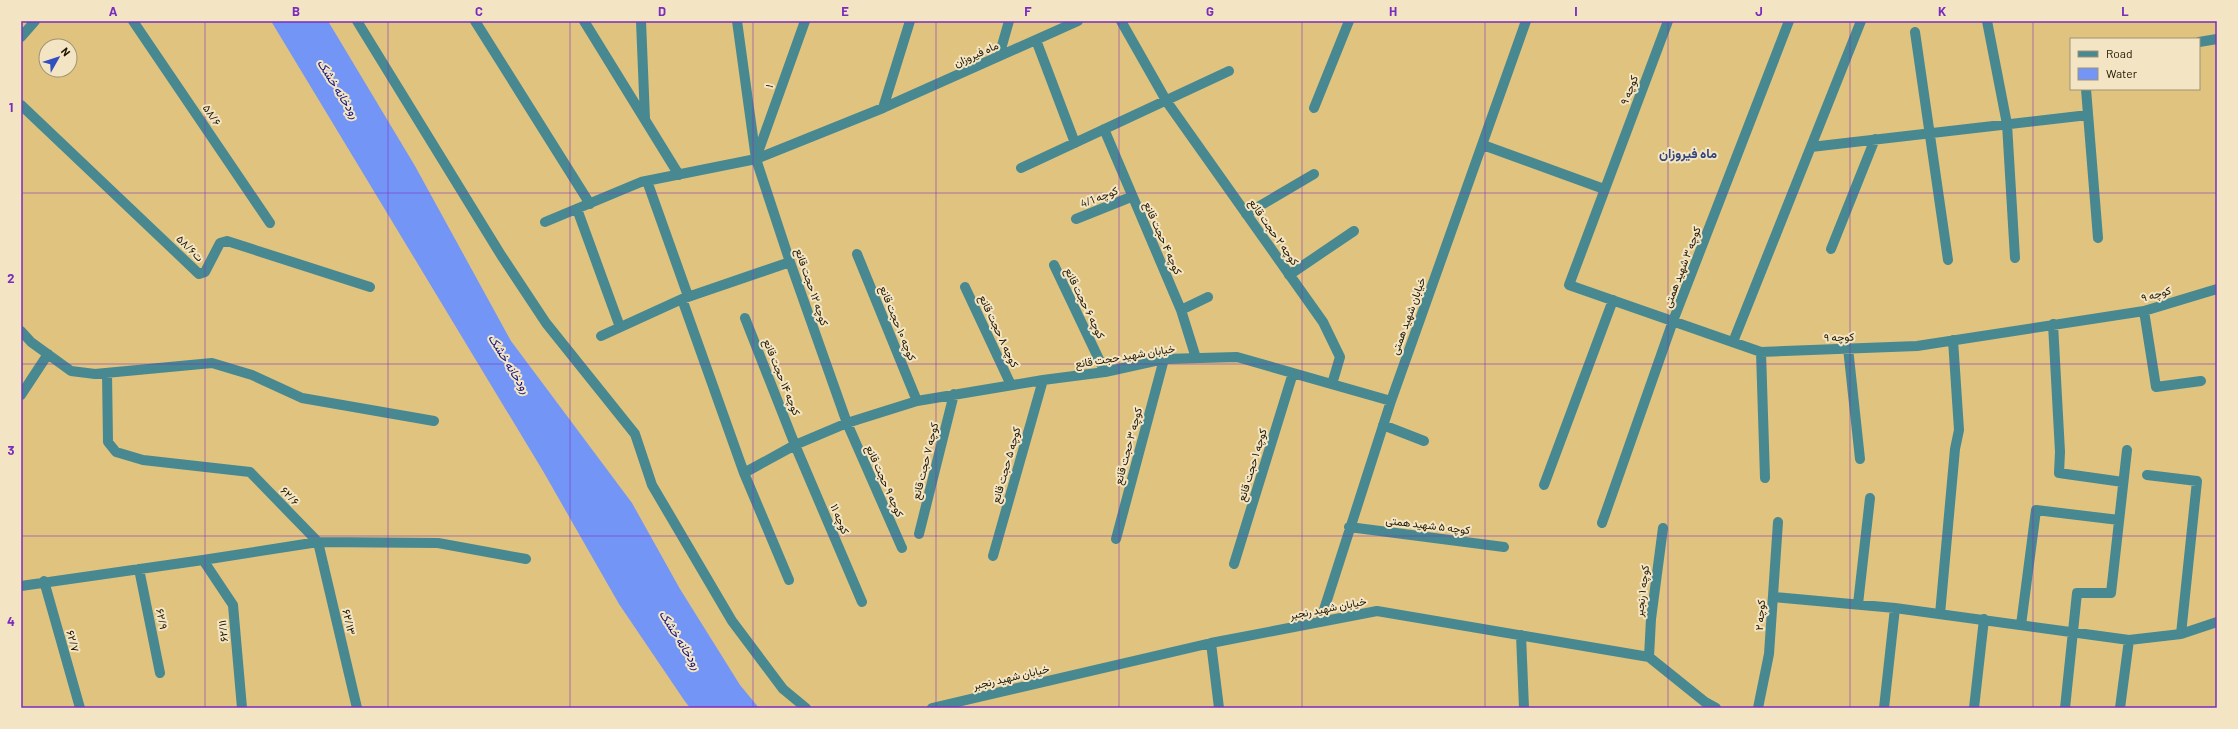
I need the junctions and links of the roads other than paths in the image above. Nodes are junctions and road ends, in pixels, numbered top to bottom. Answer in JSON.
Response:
{"nodes":[{"id":1,"x":35,"y":21,"type":"edge"},
{"id":2,"x":133,"y":21,"type":"edge"},
{"id":3,"x":357,"y":21,"type":"edge"},
{"id":4,"x":475,"y":21,"type":"edge"},
{"id":5,"x":584,"y":21,"type":"edge"},
{"id":6,"x":641,"y":21,"type":"edge"},
{"id":7,"x":738,"y":21,"type":"edge"},
{"id":8,"x":805,"y":21,"type":"edge"},
{"id":9,"x":910,"y":21,"type":"edge"},
{"id":10,"x":1009,"y":21,"type":"edge"},
{"id":11,"x":1078,"y":21,"type":"edge"},
{"id":12,"x":1121,"y":21,"type":"edge"},
{"id":13,"x":1349,"y":21,"type":"edge"},
{"id":14,"x":1526,"y":21,"type":"edge"},
{"id":15,"x":1668,"y":21,"type":"edge"},
{"id":16,"x":1789,"y":21,"type":"edge"},
{"id":17,"x":1861,"y":21,"type":"edge"},
{"id":18,"x":1987,"y":21,"type":"edge"},
{"id":19,"x":1915,"y":32,"type":"dead end"},
{"id":20,"x":22,"y":34,"type":"edge"},
{"id":21,"x":2217,"y":39,"type":"edge"},
{"id":22,"x":1036,"y":40,"type":"junction"},
{"id":23,"x":2200,"y":42,"type":"edge"},
{"id":24,"x":999,"y":56,"type":"junction"},
{"id":25,"x":1229,"y":72,"type":"dead end"},
{"id":26,"x":2086,"y":90,"type":"edge"},
{"id":27,"x":1166,"y":102,"type":"junction"},
{"id":28,"x":21,"y":104,"type":"edge"},
{"id":29,"x":883,"y":108,"type":"junction"},
{"id":30,"x":1314,"y":108,"type":"dead end"},
{"id":31,"x":2088,"y":115,"type":"junction"},
{"id":32,"x":645,"y":119,"type":"junction"},
{"id":33,"x":2008,"y":124,"type":"junction"},
{"id":34,"x":1104,"y":129,"type":"junction"},
{"id":35,"x":1929,"y":133,"type":"junction"},
{"id":36,"x":1875,"y":139,"type":"junction"},
{"id":37,"x":1075,"y":143,"type":"junction"},
{"id":38,"x":1483,"y":145,"type":"junction"},
{"id":39,"x":1811,"y":147,"type":"junction"},
{"id":40,"x":756,"y":160,"type":"junction"},
{"id":41,"x":1021,"y":168,"type":"dead end"},
{"id":42,"x":1314,"y":174,"type":"dead end"},
{"id":43,"x":680,"y":175,"type":"junction"},
{"id":44,"x":647,"y":181,"type":"junction"},
{"id":45,"x":1604,"y":189,"type":"junction"},
{"id":46,"x":1131,"y":197,"type":"junction"},
{"id":47,"x":590,"y":204,"type":"junction"},
{"id":48,"x":577,"y":209,"type":"junction"},
{"id":49,"x":1246,"y":214,"type":"junction"},
{"id":50,"x":1076,"y":219,"type":"dead end"},
{"id":51,"x":545,"y":222,"type":"dead end"},
{"id":52,"x":270,"y":223,"type":"dead end"},
{"id":53,"x":1354,"y":232,"type":"dead end"},
{"id":54,"x":2098,"y":238,"type":"dead end"},
{"id":55,"x":1831,"y":248,"type":"dead end"},
{"id":56,"x":857,"y":254,"type":"dead end"},
{"id":57,"x":2015,"y":258,"type":"dead end"},
{"id":58,"x":1948,"y":260,"type":"dead end"},
{"id":59,"x":790,"y":262,"type":"junction"},
{"id":60,"x":1054,"y":266,"type":"dead end"},
{"id":61,"x":1289,"y":275,"type":"junction"},
{"id":62,"x":370,"y":287,"type":"dead end"},
{"id":63,"x":965,"y":287,"type":"dead end"},
{"id":64,"x":2217,"y":289,"type":"edge"},
{"id":65,"x":685,"y":297,"type":"junction"},
{"id":66,"x":1208,"y":297,"type":"dead end"},
{"id":67,"x":1613,"y":300,"type":"junction"},
{"id":68,"x":1181,"y":310,"type":"junction"},
{"id":69,"x":2144,"y":311,"type":"junction"},
{"id":70,"x":745,"y":318,"type":"dead end"},
{"id":71,"x":1673,"y":321,"type":"junction"},
{"id":72,"x":2053,"y":324,"type":"junction"},
{"id":73,"x":620,"y":327,"type":"junction"},
{"id":74,"x":21,"y":331,"type":"edge"},
{"id":75,"x":601,"y":336,"type":"dead end"},
{"id":76,"x":1953,"y":340,"type":"junction"},
{"id":77,"x":1733,"y":342,"type":"junction"},
{"id":78,"x":1848,"y":348,"type":"junction"},
{"id":79,"x":1761,"y":352,"type":"junction"},
{"id":80,"x":48,"y":354,"type":"junction"},
{"id":81,"x":1196,"y":358,"type":"junction"},
{"id":82,"x":1164,"y":359,"type":"junction"},
{"id":83,"x":1106,"y":372,"type":"junction"},
{"id":84,"x":107,"y":373,"type":"junction"},
{"id":85,"x":1293,"y":373,"type":"junction"},
{"id":86,"x":1043,"y":380,"type":"junction"},
{"id":87,"x":2201,"y":381,"type":"dead end"},
{"id":88,"x":1332,"y":384,"type":"junction"},
{"id":89,"x":1011,"y":385,"type":"junction"},
{"id":90,"x":954,"y":394,"type":"junction"},
{"id":91,"x":21,"y":395,"type":"edge"},
{"id":92,"x":1391,"y":401,"type":"junction"},
{"id":93,"x":917,"y":402,"type":"junction"},
{"id":94,"x":434,"y":421,"type":"dead end"},
{"id":95,"x":847,"y":423,"type":"junction"},
{"id":96,"x":1383,"y":425,"type":"junction"},
{"id":97,"x":1424,"y":441,"type":"dead end"},
{"id":98,"x":795,"y":444,"type":"junction"},
{"id":99,"x":2127,"y":450,"type":"dead end"},
{"id":100,"x":1860,"y":459,"type":"dead end"},
{"id":101,"x":744,"y":473,"type":"junction"},
{"id":102,"x":2147,"y":475,"type":"dead end"},
{"id":103,"x":1765,"y":478,"type":"dead end"},
{"id":104,"x":2123,"y":482,"type":"junction"},
{"id":105,"x":1544,"y":485,"type":"dead end"},
{"id":106,"x":1870,"y":498,"type":"dead end"},
{"id":107,"x":2119,"y":520,"type":"junction"},
{"id":108,"x":1778,"y":522,"type":"dead end"},
{"id":109,"x":1602,"y":523,"type":"dead end"},
{"id":110,"x":1349,"y":527,"type":"junction"},
{"id":111,"x":1663,"y":528,"type":"dead end"},
{"id":112,"x":919,"y":534,"type":"dead end"},
{"id":113,"x":1116,"y":538,"type":"dead end"},
{"id":114,"x":318,"y":542,"type":"junction"},
{"id":115,"x":1504,"y":547,"type":"dead end"},
{"id":116,"x":902,"y":548,"type":"dead end"},
{"id":117,"x":993,"y":556,"type":"dead end"},
{"id":118,"x":203,"y":560,"type":"junction"},
{"id":119,"x":526,"y":560,"type":"dead end"},
{"id":120,"x":1234,"y":564,"type":"dead end"},
{"id":121,"x":139,"y":570,"type":"junction"},
{"id":122,"x":789,"y":580,"type":"dead end"},
{"id":123,"x":44,"y":581,"type":"junction"},
{"id":124,"x":21,"y":586,"type":"edge"},
{"id":125,"x":1774,"y":596,"type":"junction"},
{"id":126,"x":862,"y":602,"type":"dead end"},
{"id":127,"x":1858,"y":604,"type":"junction"},
{"id":128,"x":1895,"y":608,"type":"junction"},
{"id":129,"x":1940,"y":614,"type":"junction"},
{"id":130,"x":1984,"y":619,"type":"junction"},
{"id":131,"x":1320,"y":622,"type":"junction"},
{"id":132,"x":2217,"y":622,"type":"edge"},
{"id":133,"x":2021,"y":625,"type":"junction"},
{"id":134,"x":2072,"y":632,"type":"junction"},
{"id":135,"x":2181,"y":634,"type":"junction"},
{"id":136,"x":1521,"y":635,"type":"junction"},
{"id":137,"x":2129,"y":640,"type":"junction"},
{"id":138,"x":1211,"y":643,"type":"junction"},
{"id":139,"x":1649,"y":657,"type":"junction"},
{"id":140,"x":160,"y":673,"type":"dead end"},
{"id":141,"x":1704,"y":705,"type":"edge"},
{"id":142,"x":80,"y":708,"type":"edge"},
{"id":143,"x":242,"y":708,"type":"edge"},
{"id":144,"x":357,"y":708,"type":"edge"},
{"id":145,"x":806,"y":708,"type":"edge"},
{"id":146,"x":932,"y":708,"type":"edge"},
{"id":147,"x":1219,"y":708,"type":"edge"},
{"id":148,"x":1524,"y":708,"type":"edge"},
{"id":149,"x":1716,"y":708,"type":"edge"},
{"id":150,"x":1758,"y":708,"type":"edge"},
{"id":151,"x":1884,"y":708,"type":"edge"},
{"id":152,"x":1974,"y":708,"type":"edge"},
{"id":153,"x":2065,"y":708,"type":"edge"},
{"id":154,"x":2120,"y":708,"type":"edge"}],
"edges":[{"from":1,"to":20,"type":"street"},
{"from":2,"to":52,"type":"street","name":"۵۸/۶"},
{"from":3,"to":145,"type":"street"},
{"from":4,"to":47,"type":"street"},
{"from":5,"to":32,"type":"street"},
{"from":6,"to":32,"type":"street"},
{"from":7,"to":40,"type":"street","name":"کوچه ۱۲ حجت قانع"},
{"from":8,"to":40,"type":"street","name":"۱"},
{"from":9,"to":29,"type":"street"},
{"from":10,"to":24,"type":"street"},
{"from":11,"to":22,"type":"street","name":"ماه فیروزان"},
{"from":12,"to":27,"type":"street","name":"کوچه ۲ حجت قانع"},
{"from":13,"to":30,"type":"street"},
{"from":14,"to":38,"type":"street","name":"خیابان شهید همتی"},
{"from":15,"to":45,"type":"street","name":"کوچه ۹"},
{"from":16,"to":71,"type":"street","name":"کوچه ۳ شهید همتی"},
{"from":17,"to":39,"type":"street"},
{"from":18,"to":33,"type":"street"},
{"from":19,"to":35,"type":"street"},
{"from":21,"to":23,"type":"street"},
{"from":22,"to":24,"type":"street","name":"ماه فیروزان"},
{"from":22,"to":37,"type":"street"},
{"from":24,"to":29,"type":"street","name":"ماه فیروزان"},
{"from":25,"to":27,"type":"street"},
{"from":26,"to":31,"type":"street"},
{"from":27,"to":34,"type":"street"},
{"from":27,"to":49,"type":"street","name":"کوچه ۲ حجت قانع"},
{"from":28,"to":62,"type":"street","name":"۵۸/۶ت"},
{"from":29,"to":40,"type":"street","name":"ماه فیروزان"},
{"from":31,"to":33,"type":"street"},
{"from":31,"to":54,"type":"street"},
{"from":32,"to":43,"type":"street"},
{"from":33,"to":35,"type":"street"},
{"from":33,"to":57,"type":"street"},
{"from":34,"to":37,"type":"street"},
{"from":34,"to":46,"type":"street","name":"کوچه ۴ حجت قانع"},
{"from":35,"to":36,"type":"street"},
{"from":35,"to":58,"type":"street"},
{"from":36,"to":39,"type":"street"},
{"from":36,"to":55,"type":"street"},
{"from":37,"to":41,"type":"street"},
{"from":38,"to":45,"type":"street"},
{"from":38,"to":92,"type":"street","name":"خیابان شهید همتی"},
{"from":39,"to":77,"type":"street"},
{"from":40,"to":43,"type":"street","name":"ماه فیروزان"},
{"from":40,"to":59,"type":"street","name":"کوچه ۱۲ حجت قانع"},
{"from":42,"to":49,"type":"street"},
{"from":43,"to":44,"type":"street","name":"ماه فیروزان"},
{"from":44,"to":47,"type":"street","name":"ماه فیروزان"},
{"from":44,"to":65,"type":"street"},
{"from":45,"to":67,"type":"street","name":"کوچه ۹"},
{"from":46,"to":50,"type":"street","name":"کوچه 4/1"},
{"from":46,"to":68,"type":"street","name":"کوچه ۴ حجت قانع"},
{"from":47,"to":48,"type":"street","name":"ماه فیروزان"},
{"from":48,"to":51,"type":"street","name":"ماه فیروزان"},
{"from":48,"to":73,"type":"street"},
{"from":49,"to":61,"type":"street","name":"کوچه ۲ حجت قانع"},
{"from":53,"to":61,"type":"street"},
{"from":56,"to":93,"type":"street","name":"کوچه ۱۰ حجت قانع"},
{"from":59,"to":65,"type":"street"},
{"from":59,"to":95,"type":"street","name":"کوچه ۱۲ حجت قانع"},
{"from":60,"to":83,"type":"street","name":"کوچه ۶ حجت قانع"},
{"from":61,"to":88,"type":"street","name":"کوچه ۲ حجت قانع"},
{"from":63,"to":89,"type":"street","name":"کوچه ۸ حجت قانع"},
{"from":64,"to":69,"type":"street","name":"کوچه ۹"},
{"from":65,"to":73,"type":"street"},
{"from":65,"to":101,"type":"street"},
{"from":66,"to":68,"type":"street"},
{"from":67,"to":71,"type":"street","name":"کوچه ۹"},
{"from":67,"to":105,"type":"street"},
{"from":68,"to":81,"type":"street","name":"کوچه ۴ حجت قانع"},
{"from":69,"to":72,"type":"street","name":"کوچه ۹"},
{"from":69,"to":87,"type":"street"},
{"from":70,"to":98,"type":"street","name":"کوچه ۱۴ حجت قانع"},
{"from":71,"to":77,"type":"street","name":"کوچه ۹"},
{"from":71,"to":109,"type":"street","name":"کوچه ۳ شهید همتی"},
{"from":72,"to":76,"type":"street","name":"کوچه ۹"},
{"from":72,"to":104,"type":"street"},
{"from":73,"to":75,"type":"street"},
{"from":74,"to":80,"type":"street"},
{"from":76,"to":78,"type":"street","name":"کوچه ۹"},
{"from":76,"to":129,"type":"street"},
{"from":77,"to":79,"type":"street","name":"کوچه ۹"},
{"from":78,"to":79,"type":"street","name":"کوچه ۹"},
{"from":78,"to":100,"type":"street"},
{"from":79,"to":103,"type":"street"},
{"from":80,"to":84,"type":"street"},
{"from":80,"to":91,"type":"street"},
{"from":81,"to":82,"type":"street","name":"خیابان شهید حجت قانع"},
{"from":81,"to":85,"type":"street","name":"خیابان شهید حجت قانع"},
{"from":82,"to":83,"type":"street","name":"خیابان شهید حجت قانع"},
{"from":82,"to":113,"type":"street","name":"کوچه ۳ حجت قانع"},
{"from":83,"to":86,"type":"street","name":"خیابان شهید حجت قانع"},
{"from":84,"to":94,"type":"street"},
{"from":84,"to":114,"type":"street","name":"۶۲/۶"},
{"from":85,"to":88,"type":"street","name":"خیابان شهید حجت قانع"},
{"from":85,"to":120,"type":"street","name":"کوچه ۱ حجت قانع"},
{"from":86,"to":89,"type":"street","name":"خیابان شهید حجت قانع"},
{"from":86,"to":117,"type":"street","name":"کوچه ۵ حجت قانع"},
{"from":88,"to":92,"type":"street","name":"خیابان شهید حجت قانع"},
{"from":89,"to":90,"type":"street","name":"خیابان شهید حجت قانع"},
{"from":90,"to":93,"type":"street","name":"خیابان شهید حجت قانع"},
{"from":90,"to":112,"type":"street","name":"کوچه ۷ حجت قانع"},
{"from":92,"to":96,"type":"street","name":"خیابان شهید همتی"},
{"from":93,"to":95,"type":"street","name":"خیابان شهید حجت قانع"},
{"from":95,"to":98,"type":"street","name":"خیابان شهید حجت قانع"},
{"from":95,"to":116,"type":"street","name":"کوچه ۹ حجت قانع"},
{"from":96,"to":97,"type":"street"},
{"from":96,"to":110,"type":"street","name":"خیابان شهید همتی"},
{"from":98,"to":101,"type":"street","name":"خیابان شهید حجت قانع"},
{"from":98,"to":126,"type":"street","name":"کوچه ۱۱"},
{"from":99,"to":104,"type":"street"},
{"from":101,"to":122,"type":"street"},
{"from":102,"to":135,"type":"street"},
{"from":104,"to":107,"type":"street"},
{"from":106,"to":127,"type":"street"},
{"from":107,"to":133,"type":"street"},
{"from":107,"to":134,"type":"street"},
{"from":108,"to":125,"type":"street","name":"کوچه ۲"},
{"from":110,"to":115,"type":"street","name":"کوچه ۵ شهید همتی"},
{"from":110,"to":131,"type":"street","name":"خیابان شهید همتی"},
{"from":111,"to":139,"type":"street","name":"کوچه ۱ رنجبر"},
{"from":114,"to":118,"type":"street"},
{"from":114,"to":119,"type":"street"},
{"from":114,"to":144,"type":"street","name":"۶۲/۱۳"},
{"from":118,"to":121,"type":"street"},
{"from":118,"to":143,"type":"street","name":"۶۲/۱۱"},
{"from":121,"to":123,"type":"street"},
{"from":121,"to":140,"type":"street","name":"۶۲/۹"},
{"from":123,"to":124,"type":"street"},
{"from":123,"to":142,"type":"street","name":"۶۲/۷"},
{"from":125,"to":127,"type":"street"},
{"from":125,"to":150,"type":"street","name":"کوچه ۲"},
{"from":127,"to":128,"type":"street"},
{"from":128,"to":129,"type":"street"},
{"from":128,"to":151,"type":"street"},
{"from":129,"to":130,"type":"street"},
{"from":130,"to":133,"type":"street"},
{"from":130,"to":152,"type":"street"},
{"from":131,"to":136,"type":"street","name":"خیابان شهید رنجبر"},
{"from":131,"to":138,"type":"street","name":"خیابان شهید رنجبر"},
{"from":132,"to":135,"type":"street"},
{"from":133,"to":134,"type":"street"},
{"from":134,"to":137,"type":"street"},
{"from":134,"to":153,"type":"street"},
{"from":135,"to":137,"type":"street"},
{"from":136,"to":139,"type":"street","name":"خیابان شهید رنجبر"},
{"from":136,"to":148,"type":"street"},
{"from":137,"to":154,"type":"street"},
{"from":138,"to":146,"type":"street","name":"خیابان شهید رنجبر"},
{"from":138,"to":147,"type":"street"},
{"from":139,"to":141,"type":"street","name":"خیابان شهید رنجبر"},
{"from":141,"to":149,"type":"street","name":"خیابان شهید رنجبر"}]}
